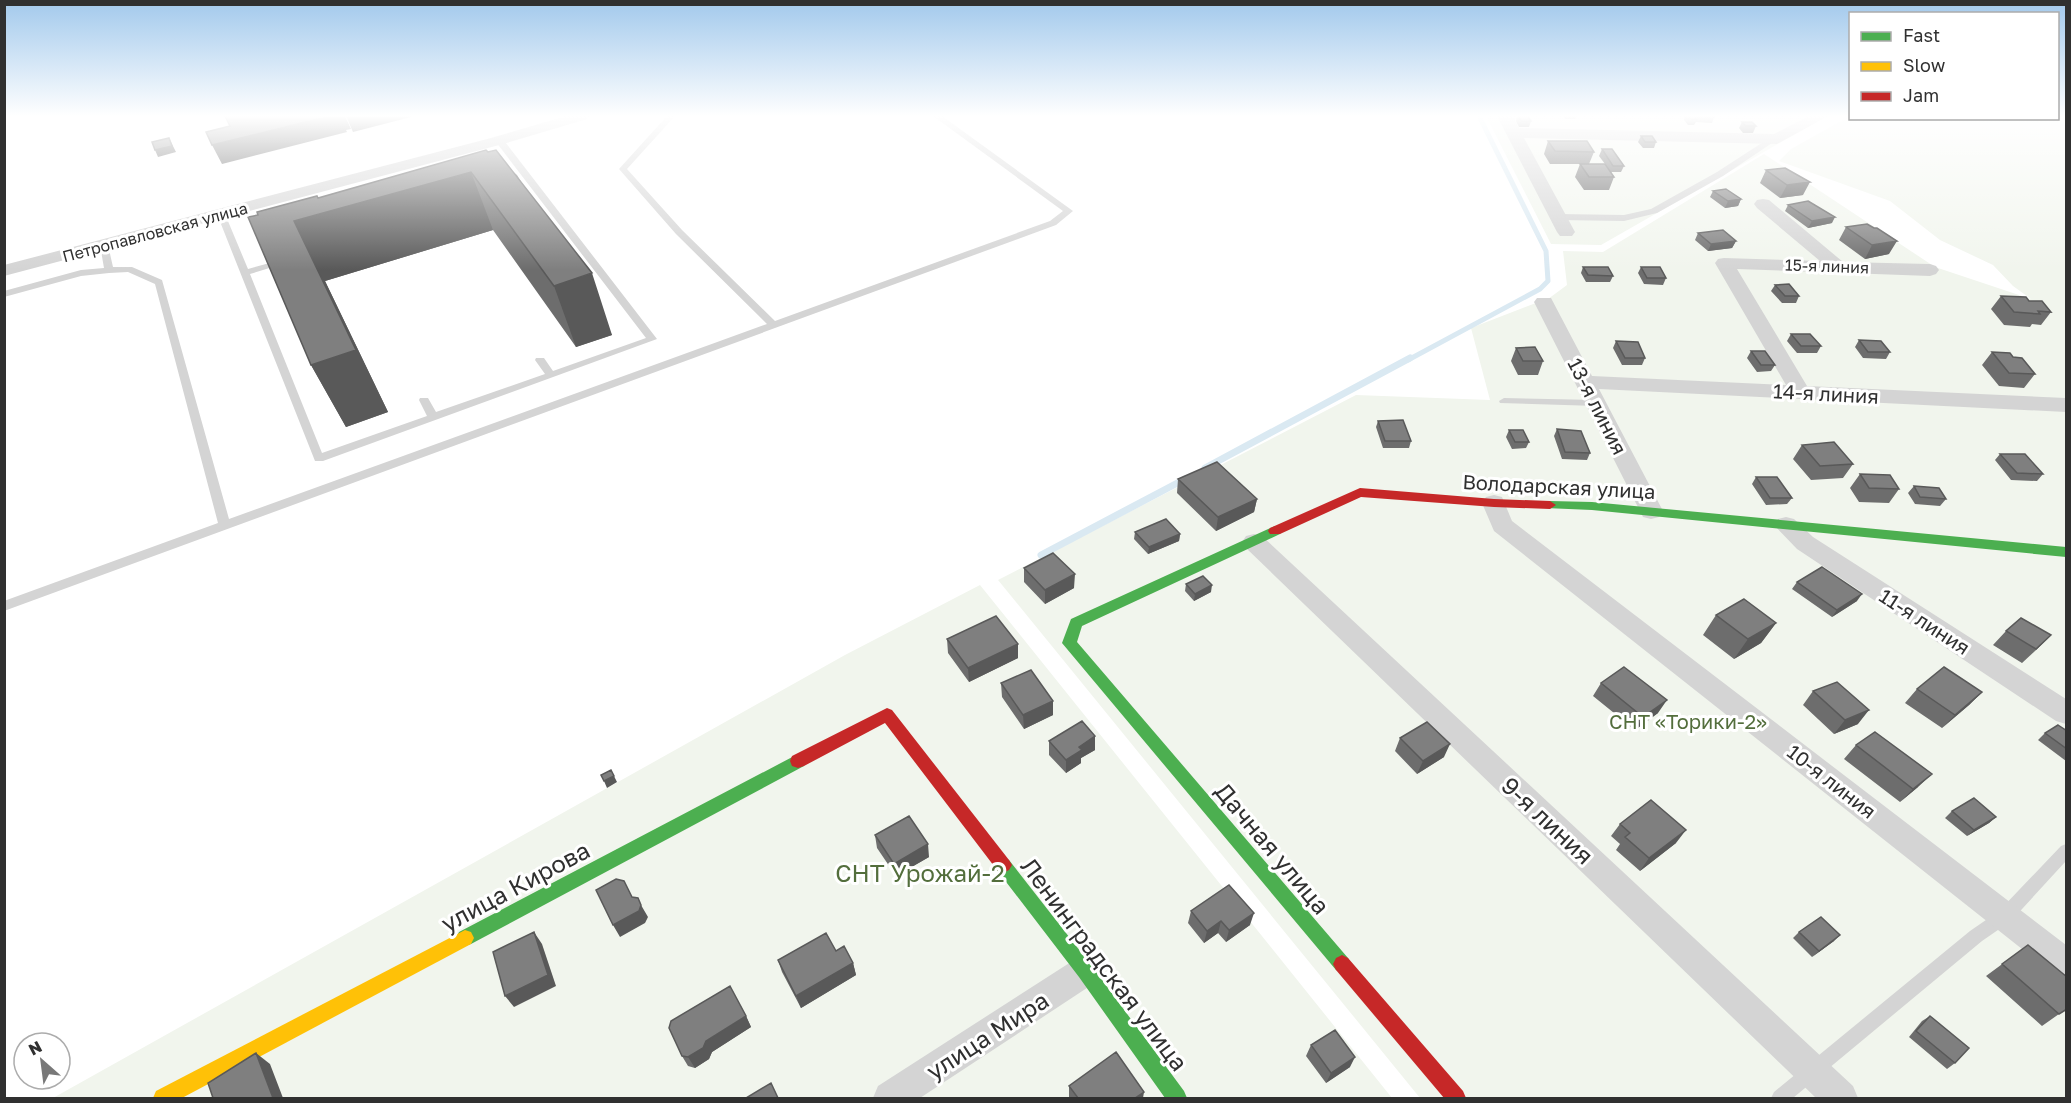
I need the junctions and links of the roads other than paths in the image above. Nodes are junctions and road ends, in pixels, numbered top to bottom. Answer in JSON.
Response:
{"nodes":[{"id":1,"x":396,"y":167,"type":"edge"},
{"id":2,"x":520,"y":167,"type":"edge"},
{"id":3,"x":624,"y":167,"type":"edge"},
{"id":4,"x":1009,"y":167,"type":"edge"},
{"id":5,"x":1533,"y":167,"type":"edge"},
{"id":6,"x":1730,"y":167,"type":"edge"},
{"id":7,"x":536,"y":189,"type":"junction"},
{"id":8,"x":525,"y":192,"type":"edge"},
{"id":9,"x":1763,"y":204,"type":"dead end"},
{"id":10,"x":221,"y":214,"type":"junction"},
{"id":11,"x":1563,"y":224,"type":"joint"},
{"id":12,"x":104,"y":245,"type":"junction"},
{"id":13,"x":292,"y":259,"type":"edge"},
{"id":14,"x":1838,"y":267,"type":"junction"},
{"id":15,"x":109,"y":270,"type":"junction"},
{"id":16,"x":1930,"y":270,"type":"dead end"},
{"id":17,"x":4,"y":271,"type":"edge"},
{"id":18,"x":244,"y":273,"type":"junction"},
{"id":19,"x":4,"y":294,"type":"edge"},
{"id":20,"x":1543,"y":298,"type":"dead end"},
{"id":21,"x":774,"y":326,"type":"junction"},
{"id":22,"x":540,"y":360,"type":"dead end"},
{"id":23,"x":551,"y":375,"type":"junction"},
{"id":24,"x":1586,"y":381,"type":"junction"},
{"id":25,"x":1800,"y":391,"type":"junction"},
{"id":26,"x":424,"y":400,"type":"dead end"},
{"id":27,"x":1504,"y":401,"type":"dead end"},
{"id":28,"x":1597,"y":403,"type":"junction"},
{"id":29,"x":2067,"y":405,"type":"edge"},
{"id":30,"x":433,"y":417,"type":"junction"},
{"id":31,"x":1494,"y":503,"type":"junction"},
{"id":32,"x":1651,"y":511,"type":"junction"},
{"id":33,"x":1786,"y":525,"type":"junction"},
{"id":34,"x":225,"y":526,"type":"junction"},
{"id":35,"x":1254,"y":542,"type":"junction"},
{"id":36,"x":2067,"y":552,"type":"edge"},
{"id":37,"x":4,"y":606,"type":"edge"},
{"id":38,"x":1076,"y":623,"type":"joint"},
{"id":39,"x":2067,"y":713,"type":"edge"},
{"id":40,"x":887,"y":714,"type":"joint"},
{"id":41,"x":2067,"y":852,"type":"edge"},
{"id":42,"x":2006,"y":916,"type":"junction"},
{"id":43,"x":2067,"y":963,"type":"edge"},
{"id":44,"x":1085,"y":971,"type":"junction"},
{"id":45,"x":1813,"y":1071,"type":"junction"},
{"id":46,"x":164,"y":1098,"type":"edge"},
{"id":47,"x":890,"y":1098,"type":"edge"},
{"id":48,"x":1178,"y":1098,"type":"edge"},
{"id":49,"x":1456,"y":1098,"type":"edge"},
{"id":50,"x":1780,"y":1098,"type":"edge"},
{"id":51,"x":1841,"y":1098,"type":"edge"}],
"edges":[{"from":1,"to":10,"type":"street","name":"Петропавловская улица"},
{"from":2,"to":7,"type":"lane"},
{"from":3,"to":21,"type":"lane"},
{"from":4,"to":21,"type":"lane"},
{"from":5,"to":11,"type":"street"},
{"from":6,"to":11,"type":"lane"},
{"from":7,"to":8,"type":"lane"},
{"from":7,"to":23,"type":"lane"},
{"from":9,"to":14,"type":"street"},
{"from":10,"to":12,"type":"street","name":"Петропавловская улица"},
{"from":10,"to":18,"type":"lane"},
{"from":12,"to":15,"type":"lane"},
{"from":12,"to":17,"type":"street","name":"Петропавловская улица"},
{"from":13,"to":18,"type":"lane"},
{"from":14,"to":16,"type":"street","name":"15-я линия"},
{"from":14,"to":25,"type":"street","name":"15-я линия"},
{"from":15,"to":19,"type":"lane"},
{"from":15,"to":34,"type":"lane"},
{"from":18,"to":30,"type":"lane"},
{"from":20,"to":24,"type":"street","name":"13-я линия"},
{"from":21,"to":34,"type":"lane"},
{"from":22,"to":23,"type":"lane"},
{"from":23,"to":30,"type":"lane"},
{"from":24,"to":25,"type":"street","name":"14-я линия"},
{"from":24,"to":28,"type":"street","name":"13-я линия"},
{"from":25,"to":29,"type":"street","name":"14-я линия"},
{"from":26,"to":30,"type":"lane"},
{"from":27,"to":28,"type":"lane"},
{"from":28,"to":32,"type":"street","name":"13-я линия"},
{"from":31,"to":32,"type":"street","name":"Володарская улица"},
{"from":31,"to":35,"type":"street","name":"Володарская улица"},
{"from":31,"to":42,"type":"street","name":"10-я линия"},
{"from":32,"to":33,"type":"street","name":"Володарская улица"},
{"from":33,"to":36,"type":"street","name":"Володарская улица"},
{"from":33,"to":39,"type":"street","name":"11-я линия"},
{"from":34,"to":37,"type":"lane"},
{"from":35,"to":38,"type":"street","name":"Володарская улица"},
{"from":35,"to":45,"type":"street","name":"9-я линия"},
{"from":38,"to":49,"type":"street","name":"Дачная улица"},
{"from":40,"to":44,"type":"street","name":"Ленинградская улица"},
{"from":40,"to":46,"type":"street","name":"улица Кирова"},
{"from":41,"to":42,"type":"lane"},
{"from":42,"to":43,"type":"street","name":"10-я линия"},
{"from":42,"to":45,"type":"lane"},
{"from":44,"to":47,"type":"street","name":"улица Мира"},
{"from":44,"to":48,"type":"street","name":"Ленинградская улица"},
{"from":45,"to":50,"type":"lane"},
{"from":45,"to":51,"type":"street","name":"9-я линия"}]}
